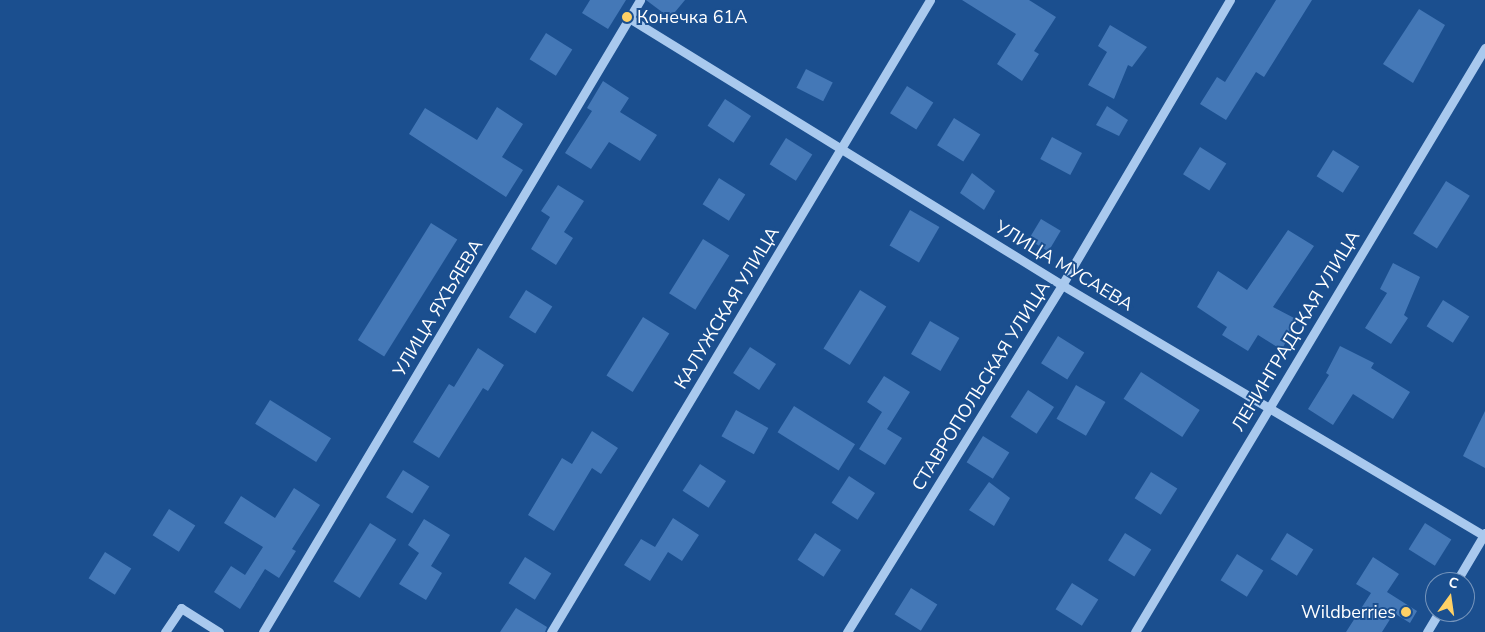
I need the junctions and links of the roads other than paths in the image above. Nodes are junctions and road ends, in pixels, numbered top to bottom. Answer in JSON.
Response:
{"nodes":[{"id":1,"x":640,"y":0,"type":"edge"},
{"id":2,"x":930,"y":0,"type":"edge"},
{"id":3,"x":1230,"y":0,"type":"edge"},
{"id":4,"x":629,"y":18,"type":"junction"},
{"id":5,"x":1485,"y":48,"type":"edge"},
{"id":6,"x":842,"y":147,"type":"junction"},
{"id":7,"x":1062,"y":285,"type":"junction"},
{"id":8,"x":1269,"y":408,"type":"junction"},
{"id":9,"x":1485,"y":535,"type":"edge"},
{"id":10,"x":1462,"y":572,"type":"edge"},
{"id":11,"x":165,"y":632,"type":"edge"},
{"id":12,"x":219,"y":632,"type":"edge"},
{"id":13,"x":263,"y":632,"type":"edge"},
{"id":14,"x":551,"y":632,"type":"edge"},
{"id":15,"x":847,"y":632,"type":"edge"},
{"id":16,"x":1135,"y":632,"type":"edge"}],
"edges":[{"from":1,"to":4,"type":"street","name":"УЛИЦА ЯХЪЯЕВА"},
{"from":2,"to":6,"type":"street","name":"КАЛУЖСКАЯ УЛИЦА"},
{"from":3,"to":7,"type":"street","name":"СТАВРОПОЛЬСКАЯ УЛИЦА"},
{"from":4,"to":6,"type":"street","name":"УЛИЦА МУСАЕВА"},
{"from":4,"to":13,"type":"street","name":"УЛИЦА ЯХЪЯЕВА"},
{"from":5,"to":8,"type":"street","name":"ЛЕНИНГРАДСКАЯ УЛИЦА"},
{"from":6,"to":7,"type":"street","name":"УЛИЦА МУСАЕВА"},
{"from":6,"to":14,"type":"street","name":"КАЛУЖСКАЯ УЛИЦА"},
{"from":7,"to":8,"type":"street","name":"УЛИЦА МУСАЕВА"},
{"from":7,"to":15,"type":"street","name":"СТАВРОПОЛЬСКАЯ УЛИЦА"},
{"from":8,"to":9,"type":"street","name":"УЛИЦА МУСАЕВА"},
{"from":8,"to":16,"type":"street","name":"ЛЕНИНГРАДСКАЯ УЛИЦА"},
{"from":9,"to":10,"type":"street"},
{"from":11,"to":12,"type":"street"}]}
